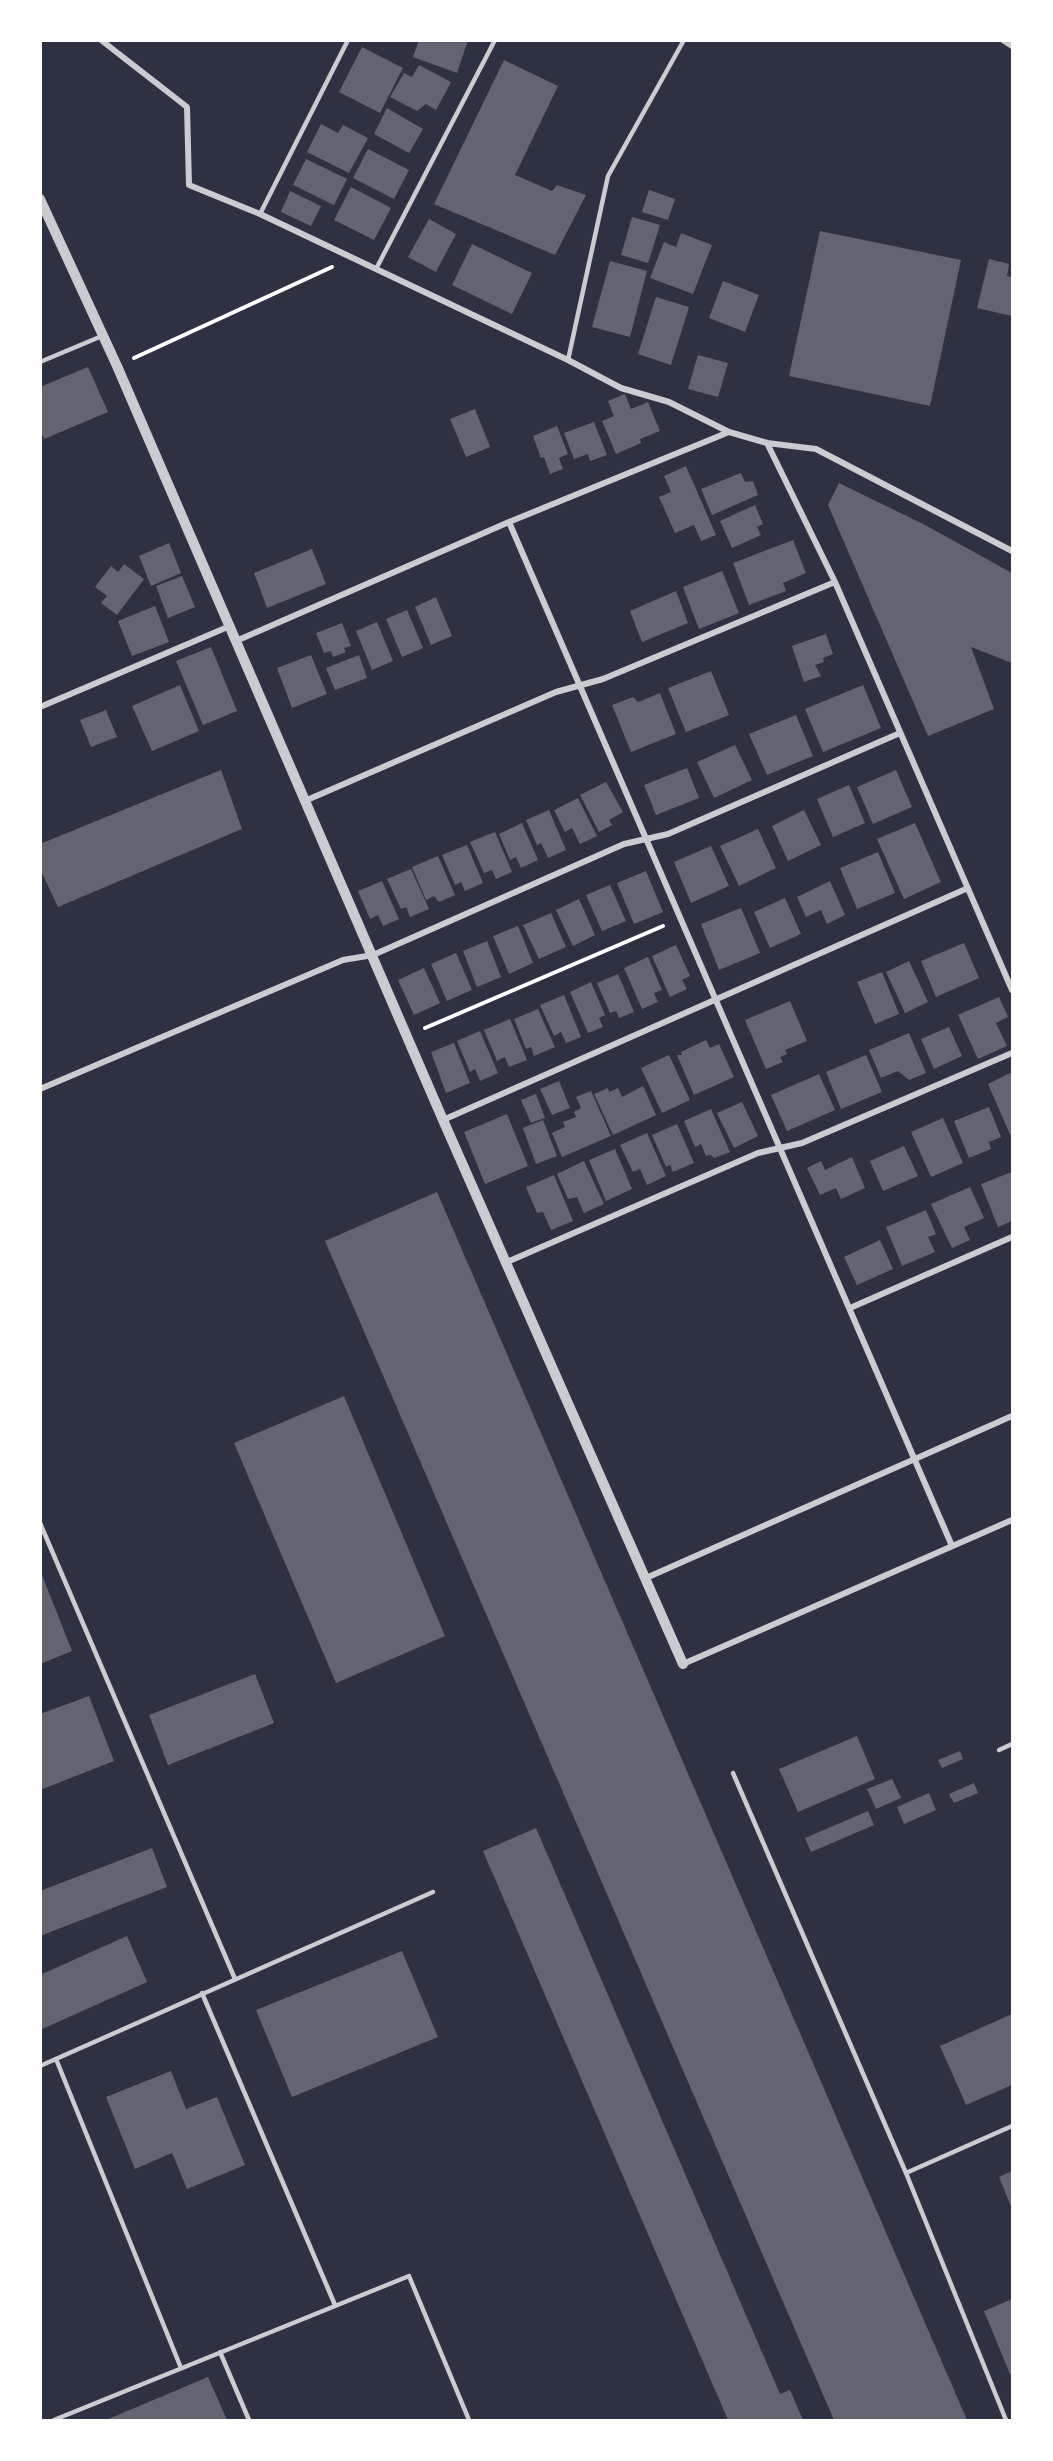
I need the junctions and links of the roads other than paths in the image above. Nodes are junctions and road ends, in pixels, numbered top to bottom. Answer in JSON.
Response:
{"nodes":[{"id":1,"x":102,"y":40,"type":"edge"},
{"id":2,"x":348,"y":40,"type":"edge"},
{"id":3,"x":495,"y":40,"type":"edge"},
{"id":4,"x":684,"y":40,"type":"edge"},
{"id":5,"x":1003,"y":40,"type":"edge"},
{"id":6,"x":1012,"y":46,"type":"edge"},
{"id":7,"x":40,"y":199,"type":"edge"},
{"id":8,"x":260,"y":214,"type":"junction"},
{"id":9,"x":376,"y":269,"type":"junction"},
{"id":10,"x":104,"y":336,"type":"junction"},
{"id":11,"x":568,"y":360,"type":"junction"},
{"id":12,"x":40,"y":362,"type":"edge"},
{"id":13,"x":729,"y":432,"type":"junction"},
{"id":14,"x":767,"y":443,"type":"junction"},
{"id":15,"x":509,"y":522,"type":"junction"},
{"id":16,"x":1012,"y":551,"type":"edge"},
{"id":17,"x":835,"y":582,"type":"junction"},
{"id":18,"x":230,"y":626,"type":"junction"},
{"id":19,"x":236,"y":641,"type":"junction"},
{"id":20,"x":580,"y":685,"type":"junction"},
{"id":21,"x":40,"y":707,"type":"edge"},
{"id":22,"x":900,"y":733,"type":"junction"},
{"id":23,"x":307,"y":800,"type":"junction"},
{"id":24,"x":645,"y":840,"type":"junction"},
{"id":25,"x":968,"y":888,"type":"junction"},
{"id":26,"x":373,"y":955,"type":"junction"},
{"id":27,"x":1012,"y":990,"type":"edge"},
{"id":28,"x":716,"y":999,"type":"junction"},
{"id":29,"x":1012,"y":1053,"type":"edge"},
{"id":30,"x":40,"y":1089,"type":"edge"},
{"id":31,"x":443,"y":1120,"type":"junction"},
{"id":32,"x":780,"y":1147,"type":"junction"},
{"id":33,"x":1012,"y":1237,"type":"edge"},
{"id":34,"x":507,"y":1262,"type":"junction"},
{"id":35,"x":850,"y":1308,"type":"junction"},
{"id":36,"x":1012,"y":1416,"type":"edge"},
{"id":37,"x":915,"y":1458,"type":"junction"},
{"id":38,"x":1012,"y":1520,"type":"edge"},
{"id":39,"x":40,"y":1523,"type":"edge"},
{"id":40,"x":952,"y":1546,"type":"junction"},
{"id":41,"x":646,"y":1578,"type":"junction"},
{"id":42,"x":683,"y":1664,"type":"joint"},
{"id":43,"x":1012,"y":1744,"type":"edge"},
{"id":44,"x":999,"y":1750,"type":"dead end"},
{"id":45,"x":733,"y":1773,"type":"dead end"},
{"id":46,"x":433,"y":1892,"type":"dead end"},
{"id":47,"x":235,"y":1979,"type":"junction"},
{"id":48,"x":202,"y":1993,"type":"junction"},
{"id":49,"x":56,"y":2059,"type":"junction"},
{"id":50,"x":40,"y":2066,"type":"edge"},
{"id":51,"x":1012,"y":2126,"type":"edge"},
{"id":52,"x":906,"y":2173,"type":"junction"},
{"id":53,"x":335,"y":2305,"type":"junction"},
{"id":54,"x":220,"y":2352,"type":"junction"},
{"id":55,"x":181,"y":2368,"type":"junction"},
{"id":56,"x":54,"y":2421,"type":"edge"},
{"id":57,"x":249,"y":2421,"type":"edge"},
{"id":58,"x":469,"y":2421,"type":"edge"},
{"id":59,"x":1006,"y":2421,"type":"edge"}],
"edges":[{"from":1,"to":8,"type":"street"},
{"from":2,"to":8,"type":"lane"},
{"from":3,"to":9,"type":"lane"},
{"from":4,"to":11,"type":"lane"},
{"from":5,"to":6,"type":"street"},
{"from":7,"to":10,"type":"street"},
{"from":8,"to":9,"type":"street"},
{"from":9,"to":11,"type":"street"},
{"from":10,"to":12,"type":"lane"},
{"from":10,"to":18,"type":"street"},
{"from":11,"to":13,"type":"street"},
{"from":13,"to":14,"type":"street"},
{"from":13,"to":15,"type":"street"},
{"from":14,"to":16,"type":"street"},
{"from":14,"to":17,"type":"street"},
{"from":15,"to":19,"type":"street"},
{"from":15,"to":20,"type":"street"},
{"from":17,"to":20,"type":"street"},
{"from":17,"to":22,"type":"street"},
{"from":18,"to":19,"type":"street"},
{"from":18,"to":21,"type":"street"},
{"from":19,"to":23,"type":"street"},
{"from":20,"to":23,"type":"street"},
{"from":20,"to":24,"type":"street"},
{"from":22,"to":24,"type":"street"},
{"from":22,"to":25,"type":"street"},
{"from":23,"to":26,"type":"street"},
{"from":24,"to":26,"type":"street"},
{"from":24,"to":28,"type":"street"},
{"from":25,"to":27,"type":"street"},
{"from":25,"to":28,"type":"street"},
{"from":26,"to":30,"type":"street"},
{"from":26,"to":31,"type":"street"},
{"from":28,"to":31,"type":"street"},
{"from":28,"to":32,"type":"street"},
{"from":29,"to":32,"type":"street"},
{"from":31,"to":34,"type":"street"},
{"from":32,"to":34,"type":"street"},
{"from":32,"to":35,"type":"street"},
{"from":33,"to":35,"type":"street"},
{"from":34,"to":41,"type":"street"},
{"from":35,"to":37,"type":"street"},
{"from":36,"to":37,"type":"street"},
{"from":37,"to":40,"type":"street"},
{"from":37,"to":41,"type":"street"},
{"from":38,"to":40,"type":"street"},
{"from":39,"to":47,"type":"lane"},
{"from":40,"to":42,"type":"street"},
{"from":41,"to":42,"type":"street"},
{"from":43,"to":44,"type":"lane"},
{"from":45,"to":52,"type":"lane"},
{"from":46,"to":47,"type":"lane"},
{"from":47,"to":48,"type":"lane"},
{"from":48,"to":49,"type":"lane"},
{"from":48,"to":53,"type":"lane"},
{"from":49,"to":50,"type":"lane"},
{"from":49,"to":55,"type":"lane"},
{"from":51,"to":52,"type":"lane"},
{"from":52,"to":59,"type":"lane"},
{"from":53,"to":54,"type":"lane"},
{"from":53,"to":58,"type":"lane"},
{"from":54,"to":55,"type":"lane"},
{"from":54,"to":57,"type":"lane"},
{"from":55,"to":56,"type":"lane"}]}
